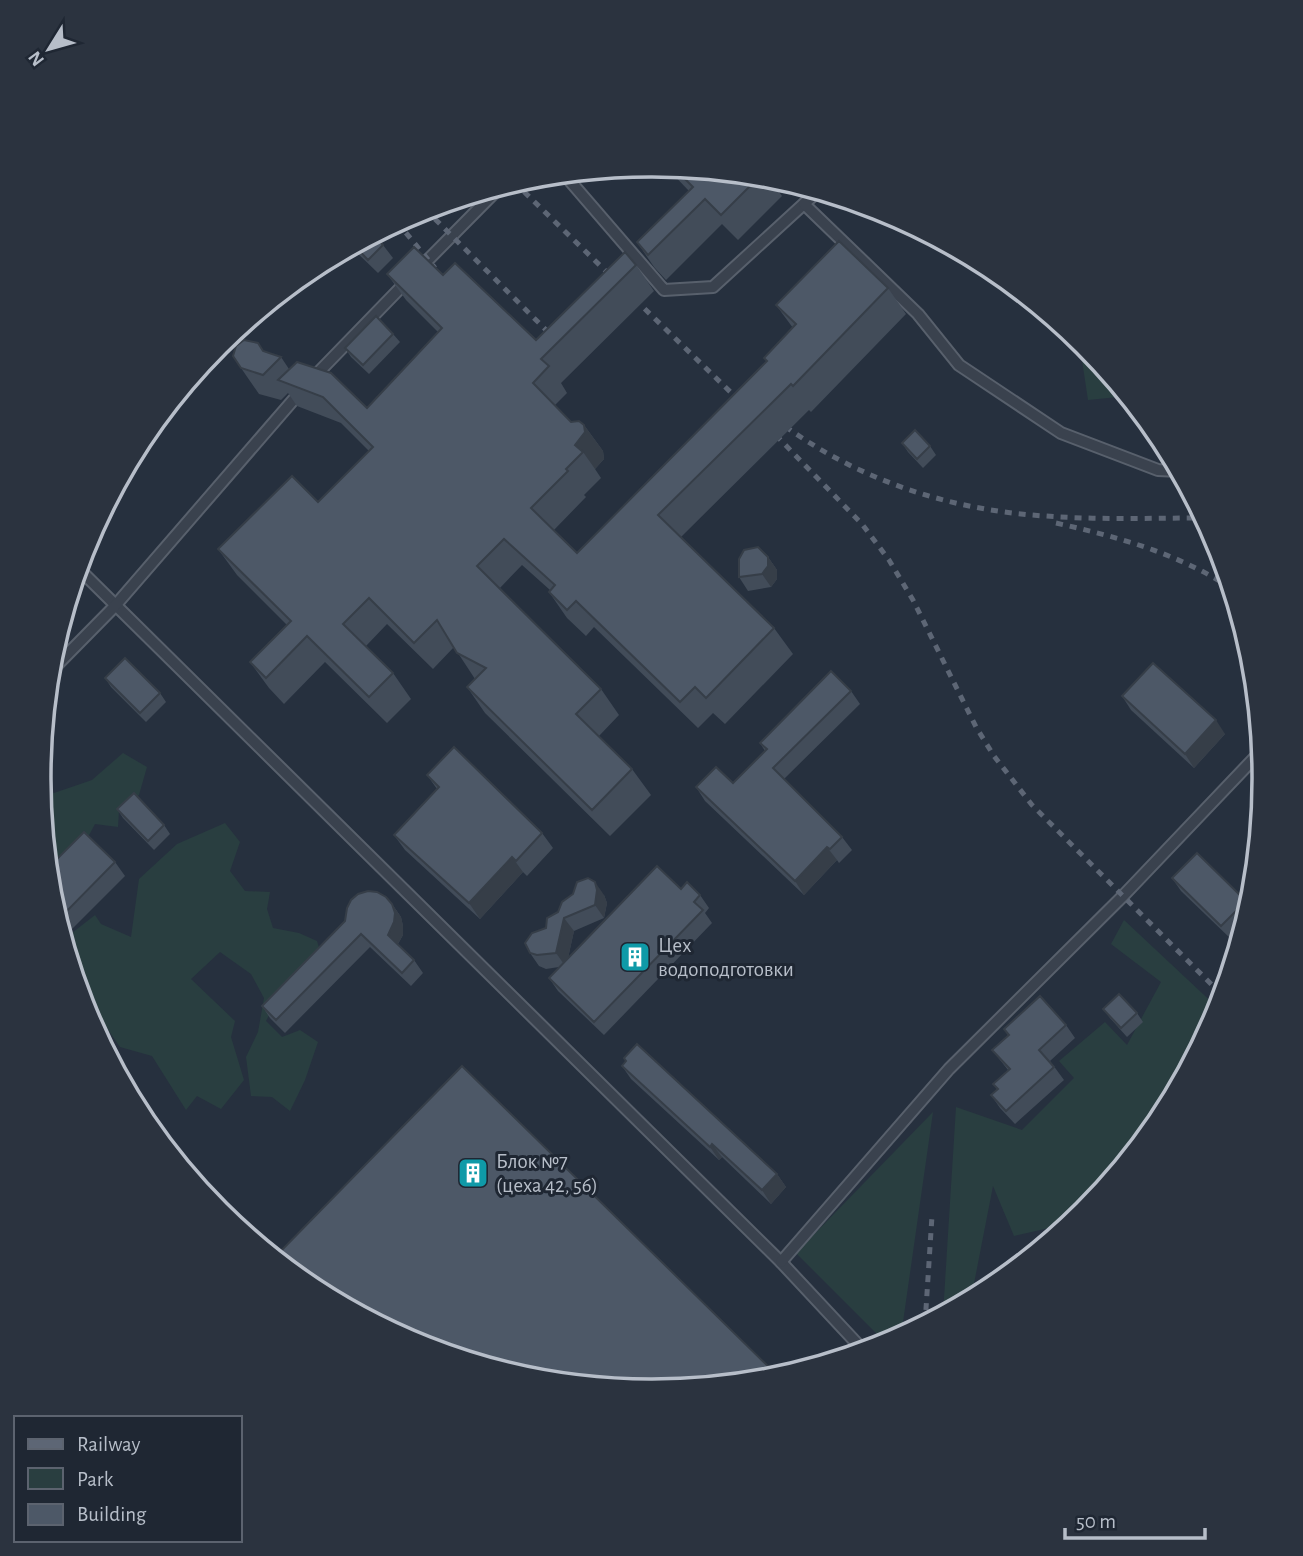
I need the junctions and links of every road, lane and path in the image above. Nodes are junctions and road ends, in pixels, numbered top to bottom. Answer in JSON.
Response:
{"nodes":[{"id":1,"x":571,"y":182,"type":"edge"},
{"id":2,"x":810,"y":199,"type":"edge"},
{"id":3,"x":487,"y":201,"type":"edge"},
{"id":4,"x":804,"y":204,"type":"junction"},
{"id":5,"x":1167,"y":470,"type":"edge"},
{"id":6,"x":86,"y":577,"type":"edge"},
{"id":7,"x":114,"y":607,"type":"junction"},
{"id":8,"x":62,"y":659,"type":"edge"},
{"id":9,"x":1252,"y":761,"type":"edge"},
{"id":10,"x":781,"y":1262,"type":"junction"},
{"id":11,"x":856,"y":1343,"type":"edge"}],
"edges":[{"from":1,"to":4,"type":"lane"},
{"from":2,"to":4,"type":"lane"},
{"from":3,"to":7,"type":"lane"},
{"from":4,"to":5,"type":"lane"},
{"from":6,"to":7,"type":"lane"},
{"from":7,"to":8,"type":"lane"},
{"from":7,"to":10,"type":"lane"},
{"from":9,"to":10,"type":"lane"},
{"from":10,"to":11,"type":"lane"}]}
